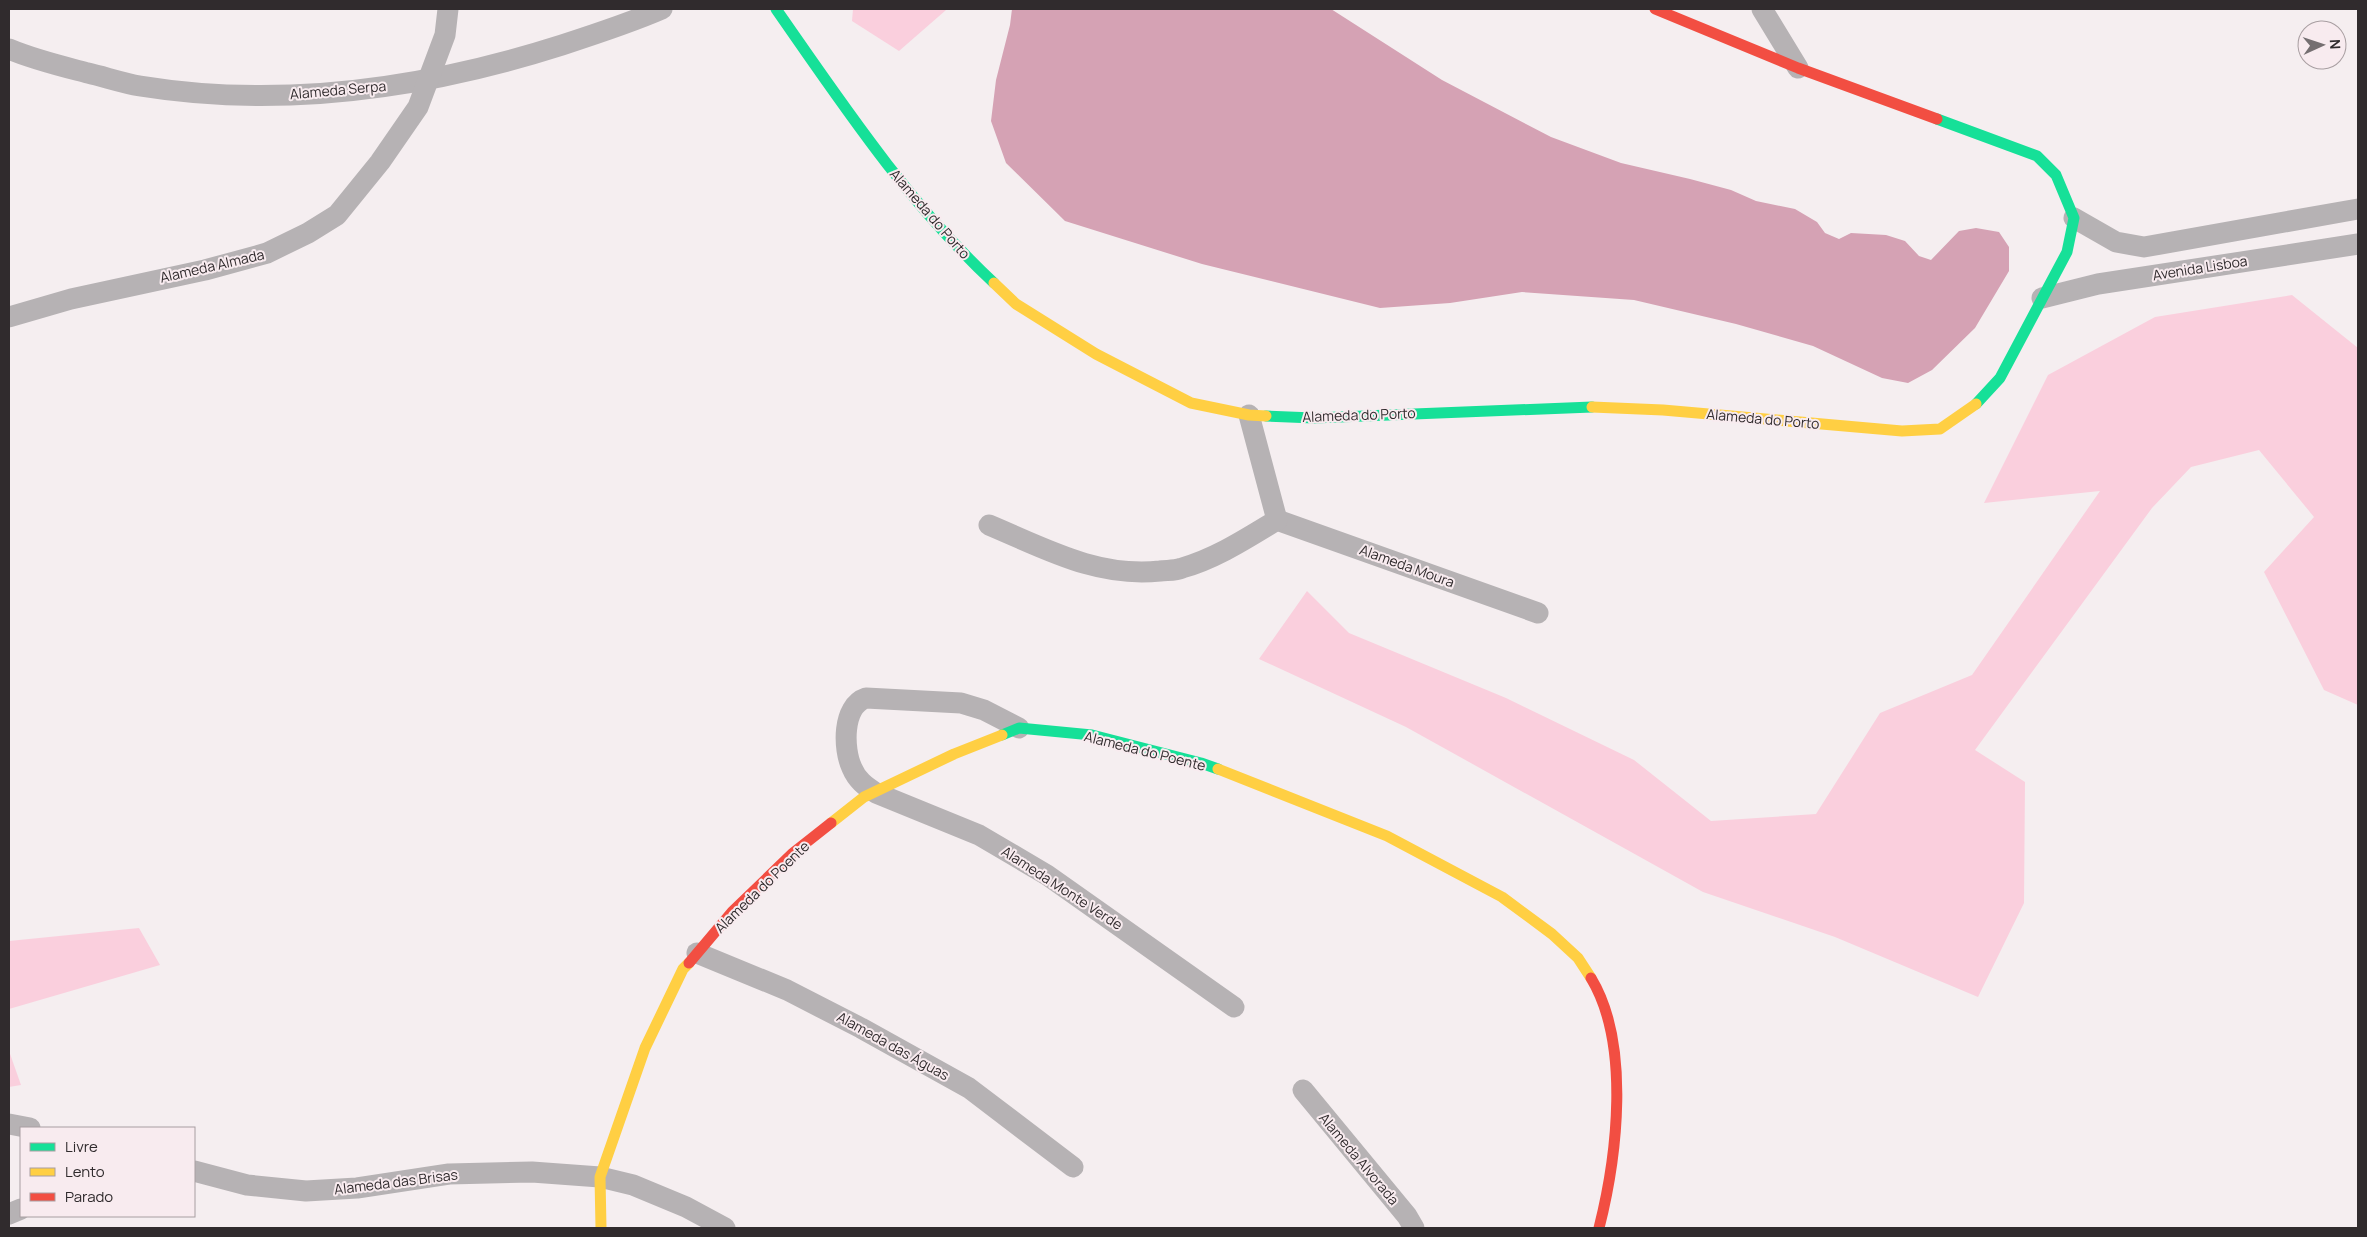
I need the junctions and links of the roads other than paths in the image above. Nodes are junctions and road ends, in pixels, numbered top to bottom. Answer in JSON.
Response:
{"nodes":[{"id":1,"x":448,"y":9,"type":"edge"},
{"id":2,"x":662,"y":9,"type":"edge"},
{"id":3,"x":776,"y":9,"type":"edge"},
{"id":4,"x":1655,"y":9,"type":"edge"},
{"id":5,"x":1762,"y":9,"type":"edge"},
{"id":6,"x":9,"y":49,"type":"edge"},
{"id":7,"x":1798,"y":68,"type":"junction"},
{"id":8,"x":428,"y":81,"type":"junction"},
{"id":9,"x":2358,"y":209,"type":"edge"},
{"id":10,"x":2074,"y":218,"type":"junction"},
{"id":11,"x":2358,"y":244,"type":"edge"},
{"id":12,"x":2042,"y":298,"type":"junction"},
{"id":13,"x":14,"y":312,"type":"edge"},
{"id":14,"x":1249,"y":415,"type":"junction"},
{"id":15,"x":1277,"y":520,"type":"junction"},
{"id":16,"x":989,"y":525,"type":"dead end"},
{"id":17,"x":1538,"y":613,"type":"dead end"},
{"id":18,"x":1019,"y":728,"type":"junction"},
{"id":19,"x":876,"y":793,"type":"junction"},
{"id":20,"x":697,"y":953,"type":"junction"},
{"id":21,"x":1234,"y":1007,"type":"dead end"},
{"id":22,"x":1303,"y":1090,"type":"dead end"},
{"id":23,"x":9,"y":1124,"type":"edge"},
{"id":24,"x":25,"y":1127,"type":"edge"},
{"id":25,"x":1073,"y":1167,"type":"dead end"},
{"id":26,"x":195,"y":1172,"type":"edge"},
{"id":27,"x":600,"y":1177,"type":"junction"},
{"id":28,"x":714,"y":1226,"type":"edge"},
{"id":29,"x":601,"y":1228,"type":"edge"},
{"id":30,"x":1414,"y":1228,"type":"edge"},
{"id":31,"x":1600,"y":1228,"type":"edge"}],
"edges":[{"from":1,"to":8,"type":"street","name":"Alameda Almada"},
{"from":2,"to":8,"type":"street","name":"Alameda Serpa"},
{"from":3,"to":14,"type":"street","name":"Alameda do Porto"},
{"from":4,"to":7,"type":"street"},
{"from":5,"to":7,"type":"street"},
{"from":6,"to":8,"type":"street","name":"Alameda Serpa"},
{"from":7,"to":10,"type":"street"},
{"from":8,"to":13,"type":"street","name":"Alameda Almada"},
{"from":9,"to":10,"type":"street"},
{"from":10,"to":12,"type":"street","name":"Alameda do Porto"},
{"from":11,"to":12,"type":"street","name":"Avenida Lisboa"},
{"from":12,"to":14,"type":"street","name":"Alameda do Porto"},
{"from":14,"to":15,"type":"street"},
{"from":15,"to":16,"type":"street"},
{"from":15,"to":17,"type":"street","name":"Alameda Moura"},
{"from":18,"to":19,"type":"street","name":"Alameda do Poente"},
{"from":18,"to":19,"type":"street","name":"Alameda Monte Verde"},
{"from":18,"to":31,"type":"street","name":"Alameda do Poente"},
{"from":19,"to":20,"type":"street","name":"Alameda do Poente"},
{"from":19,"to":21,"type":"street","name":"Alameda Monte Verde"},
{"from":20,"to":25,"type":"street","name":"Alameda das Águas"},
{"from":20,"to":27,"type":"street","name":"Alameda do Poente"},
{"from":22,"to":30,"type":"street","name":"Alameda Alvorada"},
{"from":23,"to":24,"type":"street"},
{"from":26,"to":27,"type":"street","name":"Alameda das Brisas"},
{"from":27,"to":28,"type":"street","name":"Alameda das Brisas"},
{"from":27,"to":29,"type":"street","name":"Alameda do Poente"}]}
